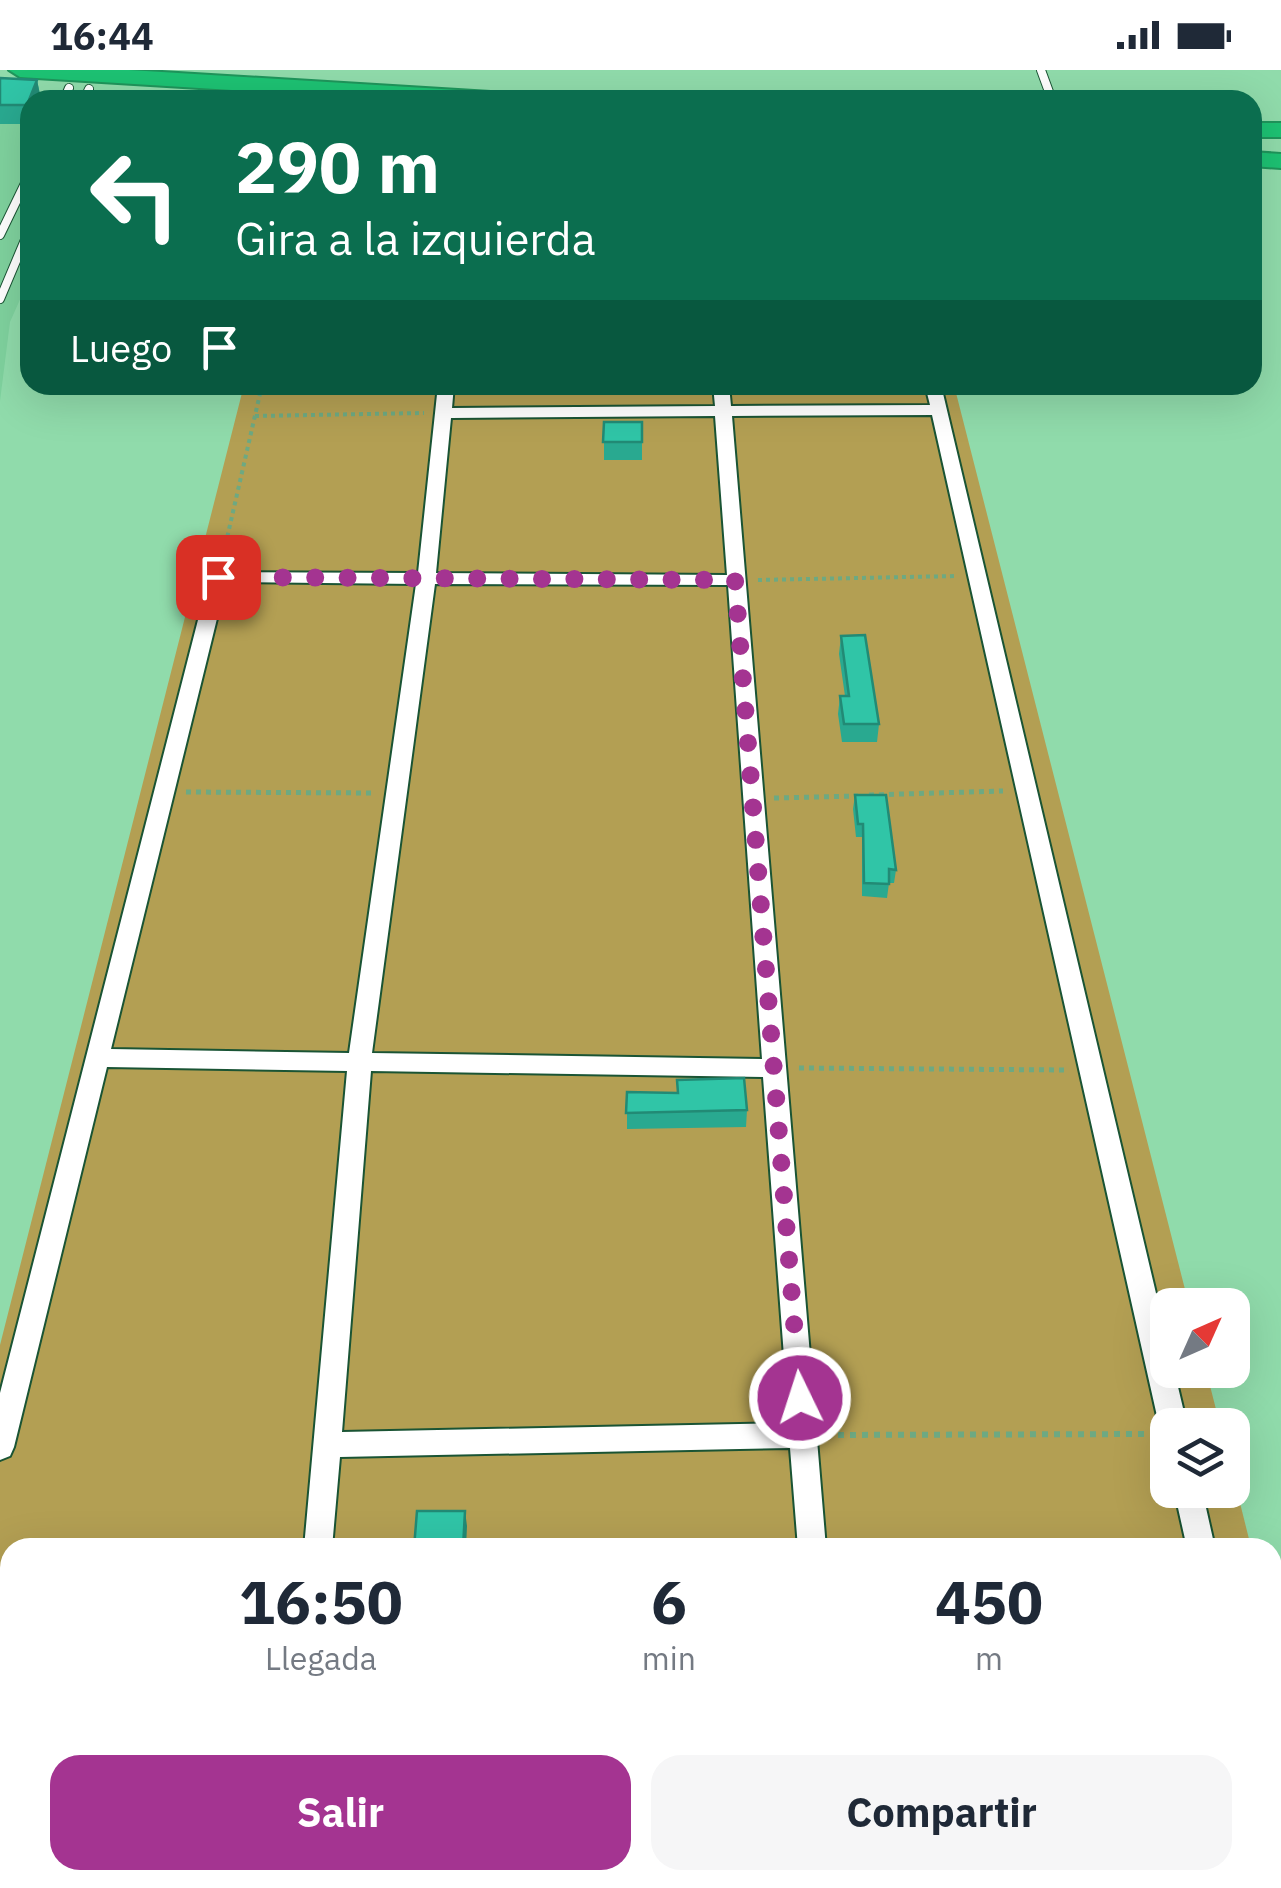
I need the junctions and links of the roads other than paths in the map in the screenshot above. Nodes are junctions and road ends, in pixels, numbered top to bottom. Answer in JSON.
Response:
{"nodes":[{"id":1,"x":20,"y":70,"type":"edge"},
{"id":2,"x":0,"y":84,"type":"edge"},
{"id":3,"x":46,"y":90,"type":"edge"},
{"id":4,"x":345,"y":90,"type":"edge"},
{"id":5,"x":20,"y":194,"type":"edge"},
{"id":6,"x":0,"y":235,"type":"edge"},
{"id":7,"x":20,"y":252,"type":"edge"},
{"id":8,"x":0,"y":299,"type":"edge"},
{"id":9,"x":445,"y":395,"type":"edge"},
{"id":10,"x":721,"y":395,"type":"edge"},
{"id":11,"x":935,"y":395,"type":"edge"},
{"id":12,"x":722,"y":409,"type":"junction"},
{"id":13,"x":938,"y":410,"type":"junction"},
{"id":14,"x":442,"y":413,"type":"junction"},
{"id":15,"x":426,"y":580,"type":"junction"},
{"id":16,"x":735,"y":580,"type":"junction"},
{"id":17,"x":95,"y":1058,"type":"junction"},
{"id":18,"x":360,"y":1059,"type":"junction"},
{"id":19,"x":776,"y":1068,"type":"junction"},
{"id":20,"x":1168,"y":1408,"type":"edge"},
{"id":21,"x":803,"y":1435,"type":"junction"},
{"id":22,"x":329,"y":1445,"type":"junction"},
{"id":23,"x":0,"y":1447,"type":"edge"},
{"id":24,"x":1192,"y":1508,"type":"edge"},
{"id":25,"x":319,"y":1538,"type":"edge"},
{"id":26,"x":811,"y":1538,"type":"edge"},
{"id":27,"x":1199,"y":1538,"type":"edge"}],
"edges":[{"from":1,"to":4,"type":"highway"},
{"from":2,"to":3,"type":"highway"},
{"from":5,"to":6,"type":"lane"},
{"from":7,"to":8,"type":"lane"},
{"from":9,"to":14,"type":"street"},
{"from":10,"to":12,"type":"street"},
{"from":11,"to":13,"type":"street"},
{"from":12,"to":13,"type":"street"},
{"from":12,"to":14,"type":"street"},
{"from":12,"to":16,"type":"street"},
{"from":13,"to":20,"type":"street"},
{"from":14,"to":15,"type":"street"},
{"from":15,"to":16,"type":"street"},
{"from":15,"to":17,"type":"street"},
{"from":15,"to":18,"type":"street"},
{"from":16,"to":19,"type":"street"},
{"from":17,"to":18,"type":"street"},
{"from":17,"to":23,"type":"street"},
{"from":18,"to":19,"type":"street"},
{"from":18,"to":22,"type":"street"},
{"from":19,"to":21,"type":"street"},
{"from":21,"to":22,"type":"street"},
{"from":21,"to":26,"type":"street"},
{"from":22,"to":25,"type":"street"},
{"from":24,"to":27,"type":"street"}]}
